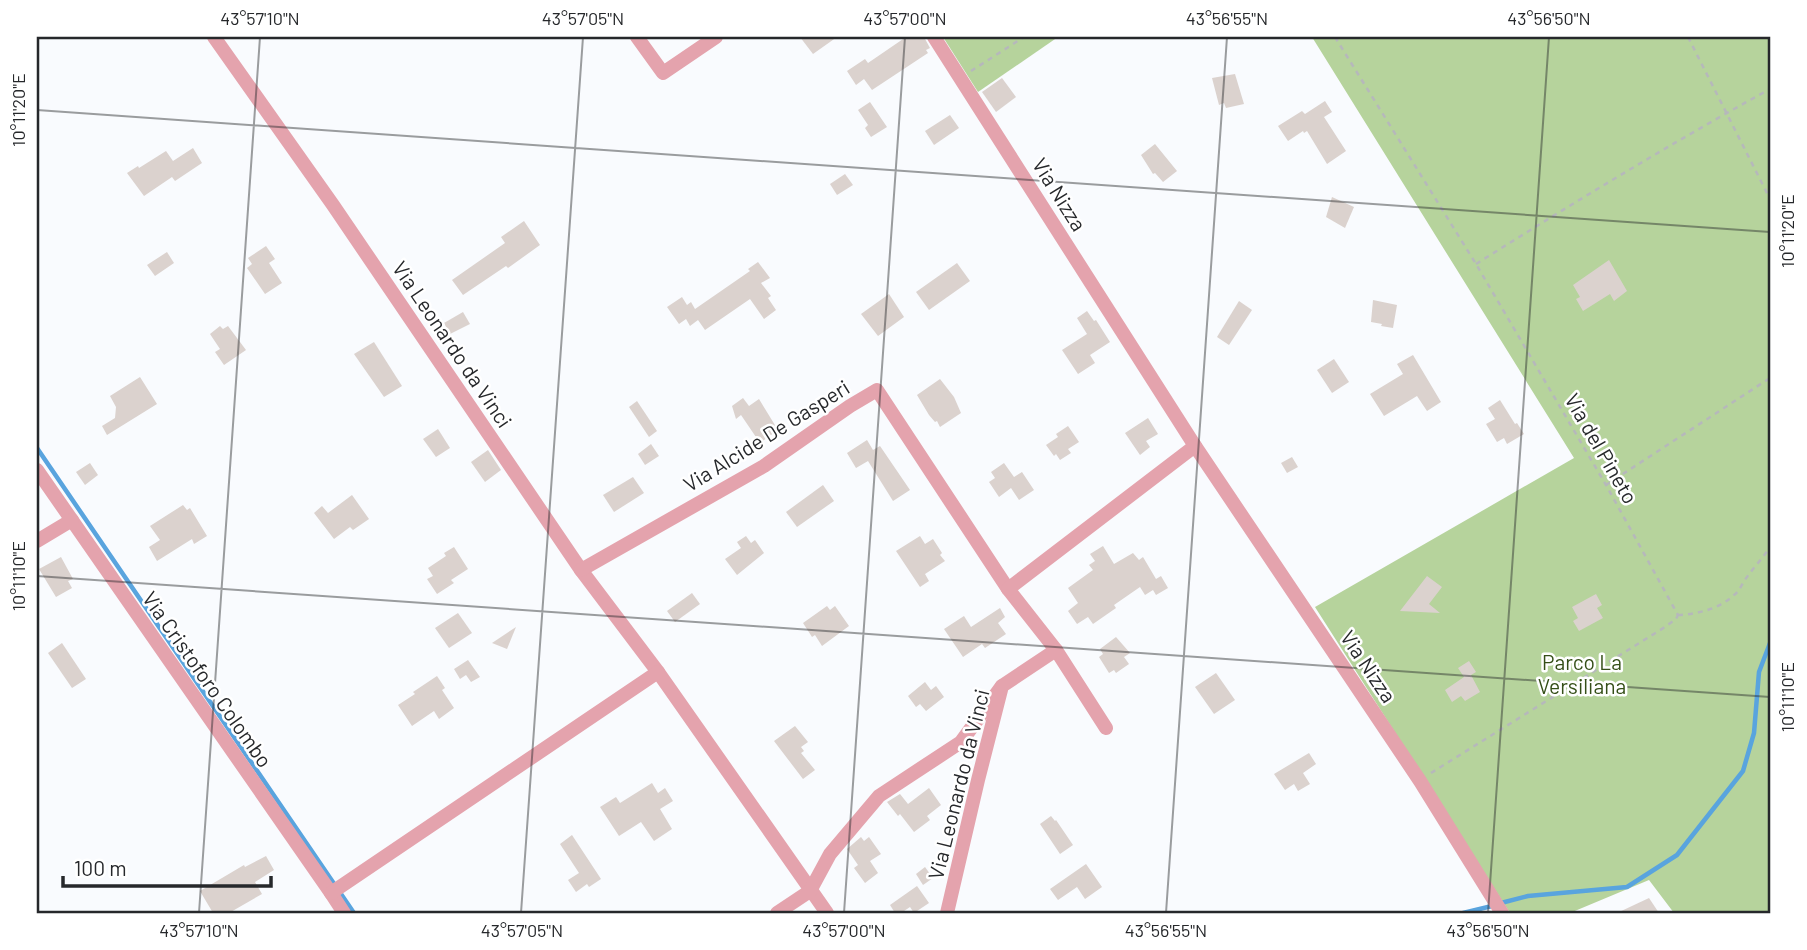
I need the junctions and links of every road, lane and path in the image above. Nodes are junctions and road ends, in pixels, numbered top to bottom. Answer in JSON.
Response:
{"nodes":[{"id":1,"x":214,"y":37,"type":"edge"},
{"id":2,"x":636,"y":37,"type":"edge"},
{"id":3,"x":716,"y":37,"type":"edge"},
{"id":4,"x":934,"y":37,"type":"edge"},
{"id":5,"x":1024,"y":37,"type":"edge"},
{"id":6,"x":1335,"y":37,"type":"edge"},
{"id":7,"x":1688,"y":37,"type":"edge"},
{"id":8,"x":962,"y":79,"type":"junction"},
{"id":9,"x":1770,"y":89,"type":"edge"},
{"id":10,"x":1727,"y":113,"type":"junction"},
{"id":11,"x":1770,"y":199,"type":"edge"},
{"id":12,"x":1476,"y":264,"type":"junction"},
{"id":13,"x":1770,"y":378,"type":"edge"},
{"id":14,"x":1195,"y":446,"type":"junction"},
{"id":15,"x":37,"y":470,"type":"edge"},
{"id":16,"x":1606,"y":485,"type":"junction"},
{"id":17,"x":72,"y":520,"type":"junction"},
{"id":18,"x":37,"y":541,"type":"edge"},
{"id":19,"x":1770,"y":547,"type":"edge"},
{"id":20,"x":581,"y":570,"type":"junction"},
{"id":21,"x":1008,"y":589,"type":"junction"},
{"id":22,"x":1678,"y":615,"type":"junction"},
{"id":23,"x":1056,"y":650,"type":"junction"},
{"id":24,"x":658,"y":672,"type":"junction"},
{"id":25,"x":1002,"y":686,"type":"junction"},
{"id":26,"x":1106,"y":728,"type":"dead end"},
{"id":27,"x":1420,"y":781,"type":"junction"},
{"id":28,"x":335,"y":891,"type":"junction"},
{"id":29,"x":810,"y":891,"type":"junction"},
{"id":30,"x":344,"y":913,"type":"edge"},
{"id":31,"x":778,"y":913,"type":"edge"},
{"id":32,"x":827,"y":913,"type":"edge"},
{"id":33,"x":947,"y":913,"type":"edge"},
{"id":34,"x":1502,"y":913,"type":"edge"}],
"edges":[{"from":1,"to":20,"type":"street","name":"Via Leonardo da Vinci"},
{"from":2,"to":3,"type":"street"},
{"from":4,"to":8,"type":"street","name":"Via Nizza"},
{"from":5,"to":8,"type":"path"},
{"from":6,"to":12,"type":"path","name":"Via del Pineto"},
{"from":7,"to":10,"type":"path"},
{"from":8,"to":14,"type":"street","name":"Via Nizza"},
{"from":9,"to":10,"type":"path"},
{"from":10,"to":11,"type":"path"},
{"from":10,"to":12,"type":"path"},
{"from":12,"to":16,"type":"path","name":"Via del Pineto"},
{"from":13,"to":16,"type":"path"},
{"from":14,"to":21,"type":"street"},
{"from":14,"to":27,"type":"street","name":"Via Nizza"},
{"from":15,"to":17,"type":"street","name":"Via Cristoforo Colombo"},
{"from":16,"to":22,"type":"path","name":"Via del Pineto"},
{"from":17,"to":18,"type":"street"},
{"from":17,"to":28,"type":"street","name":"Via Cristoforo Colombo"},
{"from":19,"to":22,"type":"path"},
{"from":20,"to":21,"type":"street","name":"Via Alcide De Gasperi"},
{"from":20,"to":24,"type":"street","name":"Via Leonardo da Vinci"},
{"from":21,"to":23,"type":"street"},
{"from":22,"to":27,"type":"path"},
{"from":23,"to":25,"type":"street","name":"Via Leonardo da Vinci"},
{"from":23,"to":26,"type":"street"},
{"from":24,"to":28,"type":"street"},
{"from":24,"to":29,"type":"street","name":"Via Leonardo da Vinci"},
{"from":25,"to":29,"type":"street"},
{"from":25,"to":33,"type":"street","name":"Via Leonardo da Vinci"},
{"from":27,"to":34,"type":"street","name":"Via Nizza"},
{"from":28,"to":30,"type":"street","name":"Via Cristoforo Colombo"},
{"from":29,"to":31,"type":"street"},
{"from":29,"to":32,"type":"street","name":"Via Leonardo da Vinci"}]}
